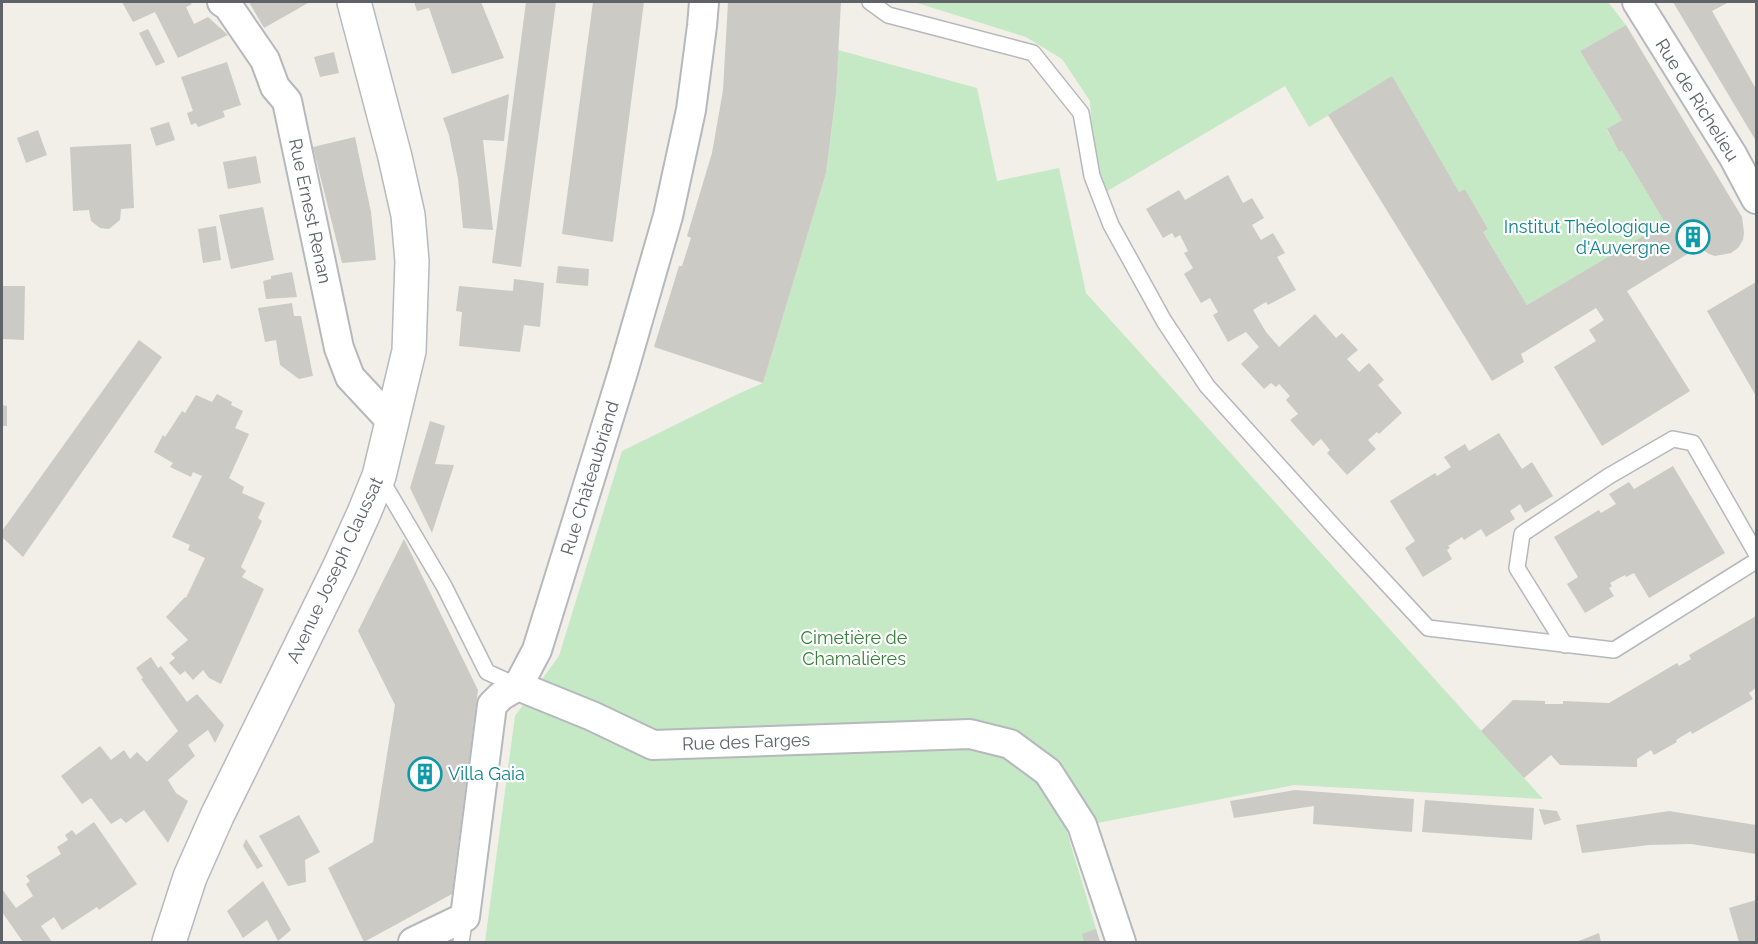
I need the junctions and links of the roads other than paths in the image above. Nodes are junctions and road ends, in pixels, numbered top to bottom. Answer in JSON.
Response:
{"nodes":[{"id":1,"x":222,"y":2,"type":"edge"},
{"id":2,"x":354,"y":2,"type":"edge"},
{"id":3,"x":704,"y":2,"type":"edge"},
{"id":4,"x":870,"y":2,"type":"edge"},
{"id":5,"x":1637,"y":2,"type":"edge"},
{"id":6,"x":1756,"y":199,"type":"edge"},
{"id":7,"x":392,"y":422,"type":"junction"},
{"id":8,"x":379,"y":476,"type":"junction"},
{"id":9,"x":1756,"y":554,"type":"edge"},
{"id":10,"x":1756,"y":561,"type":"edge"},
{"id":11,"x":1565,"y":645,"type":"junction"},
{"id":12,"x":518,"y":686,"type":"junction"},
{"id":13,"x":463,"y":930,"type":"edge"},
{"id":14,"x":169,"y":942,"type":"edge"},
{"id":15,"x":413,"y":942,"type":"edge"},
{"id":16,"x":1121,"y":942,"type":"edge"}],
"edges":[{"from":1,"to":7,"type":"street","name":"Rue Ernest Renan"},
{"from":2,"to":7,"type":"main road","name":"Avenue Joseph Claussat"},
{"from":3,"to":12,"type":"street","name":"Rue Châteaubriand"},
{"from":4,"to":11,"type":"lane"},
{"from":5,"to":6,"type":"street","name":"Rue de Richelieu"},
{"from":7,"to":8,"type":"main road","name":"Avenue Joseph Claussat"},
{"from":8,"to":12,"type":"lane","name":"Rue des Farges"},
{"from":8,"to":14,"type":"main road","name":"Avenue Joseph Claussat"},
{"from":9,"to":11,"type":"lane"},
{"from":10,"to":11,"type":"lane"},
{"from":12,"to":13,"type":"street","name":"Rue Châteaubriand"},
{"from":12,"to":16,"type":"street","name":"Rue des Farges"},
{"from":13,"to":15,"type":"street"}]}
